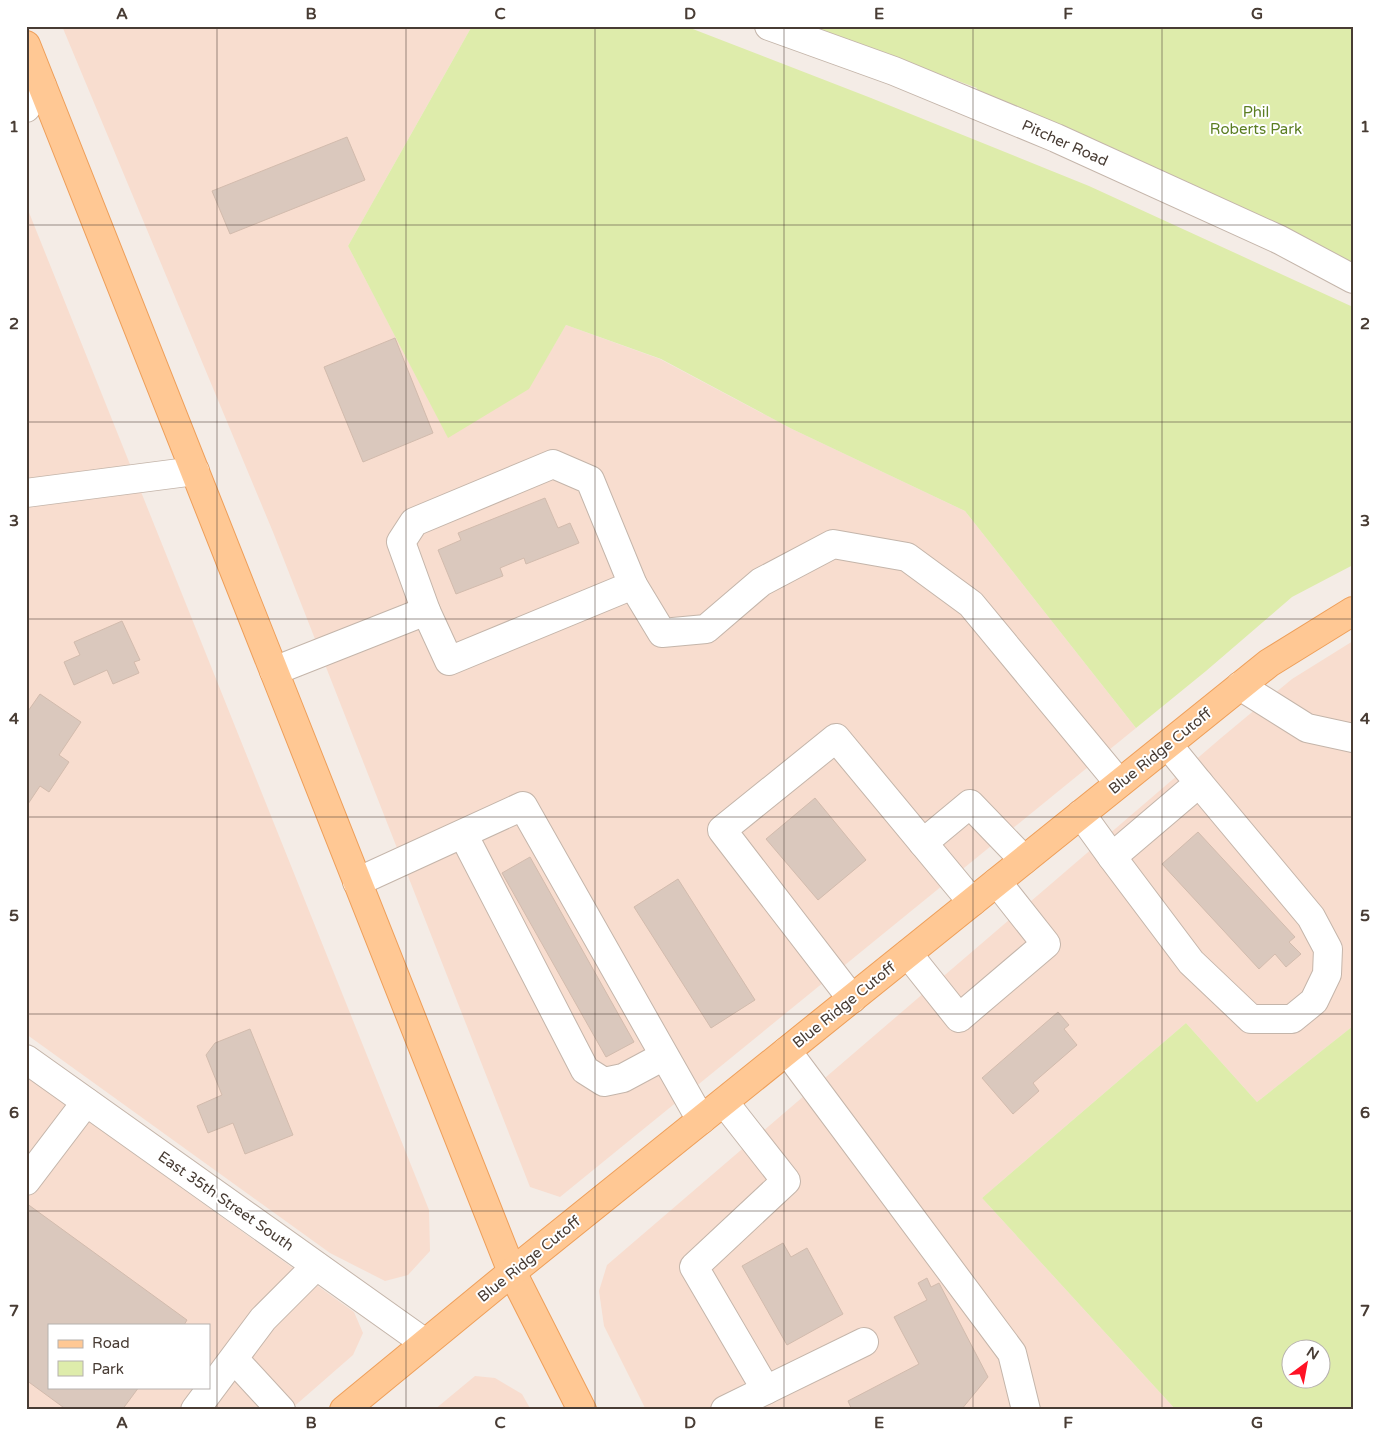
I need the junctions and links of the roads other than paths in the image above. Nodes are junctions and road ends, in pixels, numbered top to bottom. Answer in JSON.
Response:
{"nodes":[{"id":1,"x":769,"y":26,"type":"edge"},
{"id":2,"x":26,"y":45,"type":"edge"},
{"id":3,"x":42,"y":86,"type":"junction"},
{"id":4,"x":26,"y":108,"type":"edge"},
{"id":5,"x":1353,"y":279,"type":"edge"},
{"id":6,"x":194,"y":471,"type":"junction"},
{"id":7,"x":26,"y":493,"type":"edge"},
{"id":8,"x":633,"y":585,"type":"junction"},
{"id":9,"x":426,"y":611,"type":"junction"},
{"id":10,"x":1353,"y":611,"type":"edge"},
{"id":11,"x":274,"y":671,"type":"junction"},
{"id":12,"x":1240,"y":686,"type":"junction"},
{"id":13,"x":1353,"y":738,"type":"edge"},
{"id":14,"x":1168,"y":745,"type":"junction"},
{"id":15,"x":1119,"y":783,"type":"junction"},
{"id":16,"x":1199,"y":783,"type":"junction"},
{"id":17,"x":1081,"y":814,"type":"junction"},
{"id":18,"x":463,"y":834,"type":"junction"},
{"id":19,"x":923,"y":843,"type":"junction"},
{"id":20,"x":1112,"y":856,"type":"junction"},
{"id":21,"x":1024,"y":860,"type":"junction"},
{"id":22,"x":357,"y":882,"type":"junction"},
{"id":23,"x":996,"y":882,"type":"junction"},
{"id":24,"x":972,"y":902,"type":"junction"},
{"id":25,"x":908,"y":954,"type":"junction"},
{"id":26,"x":852,"y":999,"type":"junction"},
{"id":27,"x":787,"y":1051,"type":"junction"},
{"id":28,"x":664,"y":1056,"type":"junction"},
{"id":29,"x":26,"y":1059,"type":"edge"},
{"id":30,"x":86,"y":1102,"type":"junction"},
{"id":31,"x":724,"y":1102,"type":"junction"},
{"id":32,"x":701,"y":1120,"type":"junction"},
{"id":33,"x":26,"y":1181,"type":"edge"},
{"id":34,"x":316,"y":1266,"type":"junction"},
{"id":35,"x":512,"y":1272,"type":"junction"},
{"id":36,"x":864,"y":1342,"type":"dead end"},
{"id":37,"x":425,"y":1344,"type":"junction"},
{"id":38,"x":234,"y":1359,"type":"junction"},
{"id":39,"x":766,"y":1390,"type":"junction"},
{"id":40,"x":195,"y":1410,"type":"edge"},
{"id":41,"x":281,"y":1410,"type":"edge"},
{"id":42,"x":344,"y":1410,"type":"edge"},
{"id":43,"x":582,"y":1410,"type":"edge"},
{"id":44,"x":725,"y":1410,"type":"edge"},
{"id":45,"x":1026,"y":1410,"type":"edge"}],
"edges":[{"from":1,"to":5,"type":"street","name":"Pitcher Road"},
{"from":2,"to":3,"type":"main road"},
{"from":3,"to":4,"type":"street"},
{"from":3,"to":6,"type":"main road"},
{"from":6,"to":7,"type":"street"},
{"from":6,"to":11,"type":"main road"},
{"from":8,"to":9,"type":"street"},
{"from":8,"to":9,"type":"street"},
{"from":8,"to":15,"type":"street"},
{"from":9,"to":11,"type":"street"},
{"from":10,"to":12,"type":"main road","name":"Blue Ridge Cutoff"},
{"from":11,"to":22,"type":"main road"},
{"from":12,"to":13,"type":"street"},
{"from":12,"to":14,"type":"main road","name":"Blue Ridge Cutoff"},
{"from":14,"to":15,"type":"main road","name":"Blue Ridge Cutoff"},
{"from":14,"to":16,"type":"street"},
{"from":15,"to":17,"type":"main road","name":"Blue Ridge Cutoff"},
{"from":16,"to":20,"type":"street"},
{"from":16,"to":20,"type":"street"},
{"from":17,"to":20,"type":"street"},
{"from":17,"to":21,"type":"main road","name":"Blue Ridge Cutoff"},
{"from":18,"to":22,"type":"street"},
{"from":18,"to":28,"type":"street"},
{"from":18,"to":28,"type":"street"},
{"from":19,"to":21,"type":"street"},
{"from":19,"to":24,"type":"street"},
{"from":19,"to":26,"type":"street"},
{"from":21,"to":23,"type":"main road","name":"Blue Ridge Cutoff"},
{"from":22,"to":35,"type":"main road"},
{"from":23,"to":24,"type":"main road","name":"Blue Ridge Cutoff"},
{"from":23,"to":25,"type":"street"},
{"from":24,"to":25,"type":"main road","name":"Blue Ridge Cutoff"},
{"from":25,"to":26,"type":"main road","name":"Blue Ridge Cutoff"},
{"from":26,"to":27,"type":"main road","name":"Blue Ridge Cutoff"},
{"from":27,"to":31,"type":"main road","name":"Blue Ridge Cutoff"},
{"from":27,"to":45,"type":"street"},
{"from":28,"to":32,"type":"street"},
{"from":29,"to":30,"type":"street","name":"East 35th Street South"},
{"from":30,"to":33,"type":"street"},
{"from":30,"to":34,"type":"street","name":"East 35th Street South"},
{"from":31,"to":32,"type":"main road","name":"Blue Ridge Cutoff"},
{"from":31,"to":39,"type":"street"},
{"from":32,"to":35,"type":"main road","name":"Blue Ridge Cutoff"},
{"from":34,"to":37,"type":"street","name":"East 35th Street South"},
{"from":34,"to":38,"type":"street"},
{"from":35,"to":37,"type":"main road","name":"Blue Ridge Cutoff"},
{"from":35,"to":43,"type":"main road"},
{"from":36,"to":39,"type":"street"},
{"from":37,"to":42,"type":"main road","name":"Blue Ridge Cutoff"},
{"from":38,"to":40,"type":"street"},
{"from":38,"to":41,"type":"street"},
{"from":39,"to":44,"type":"street"}]}
